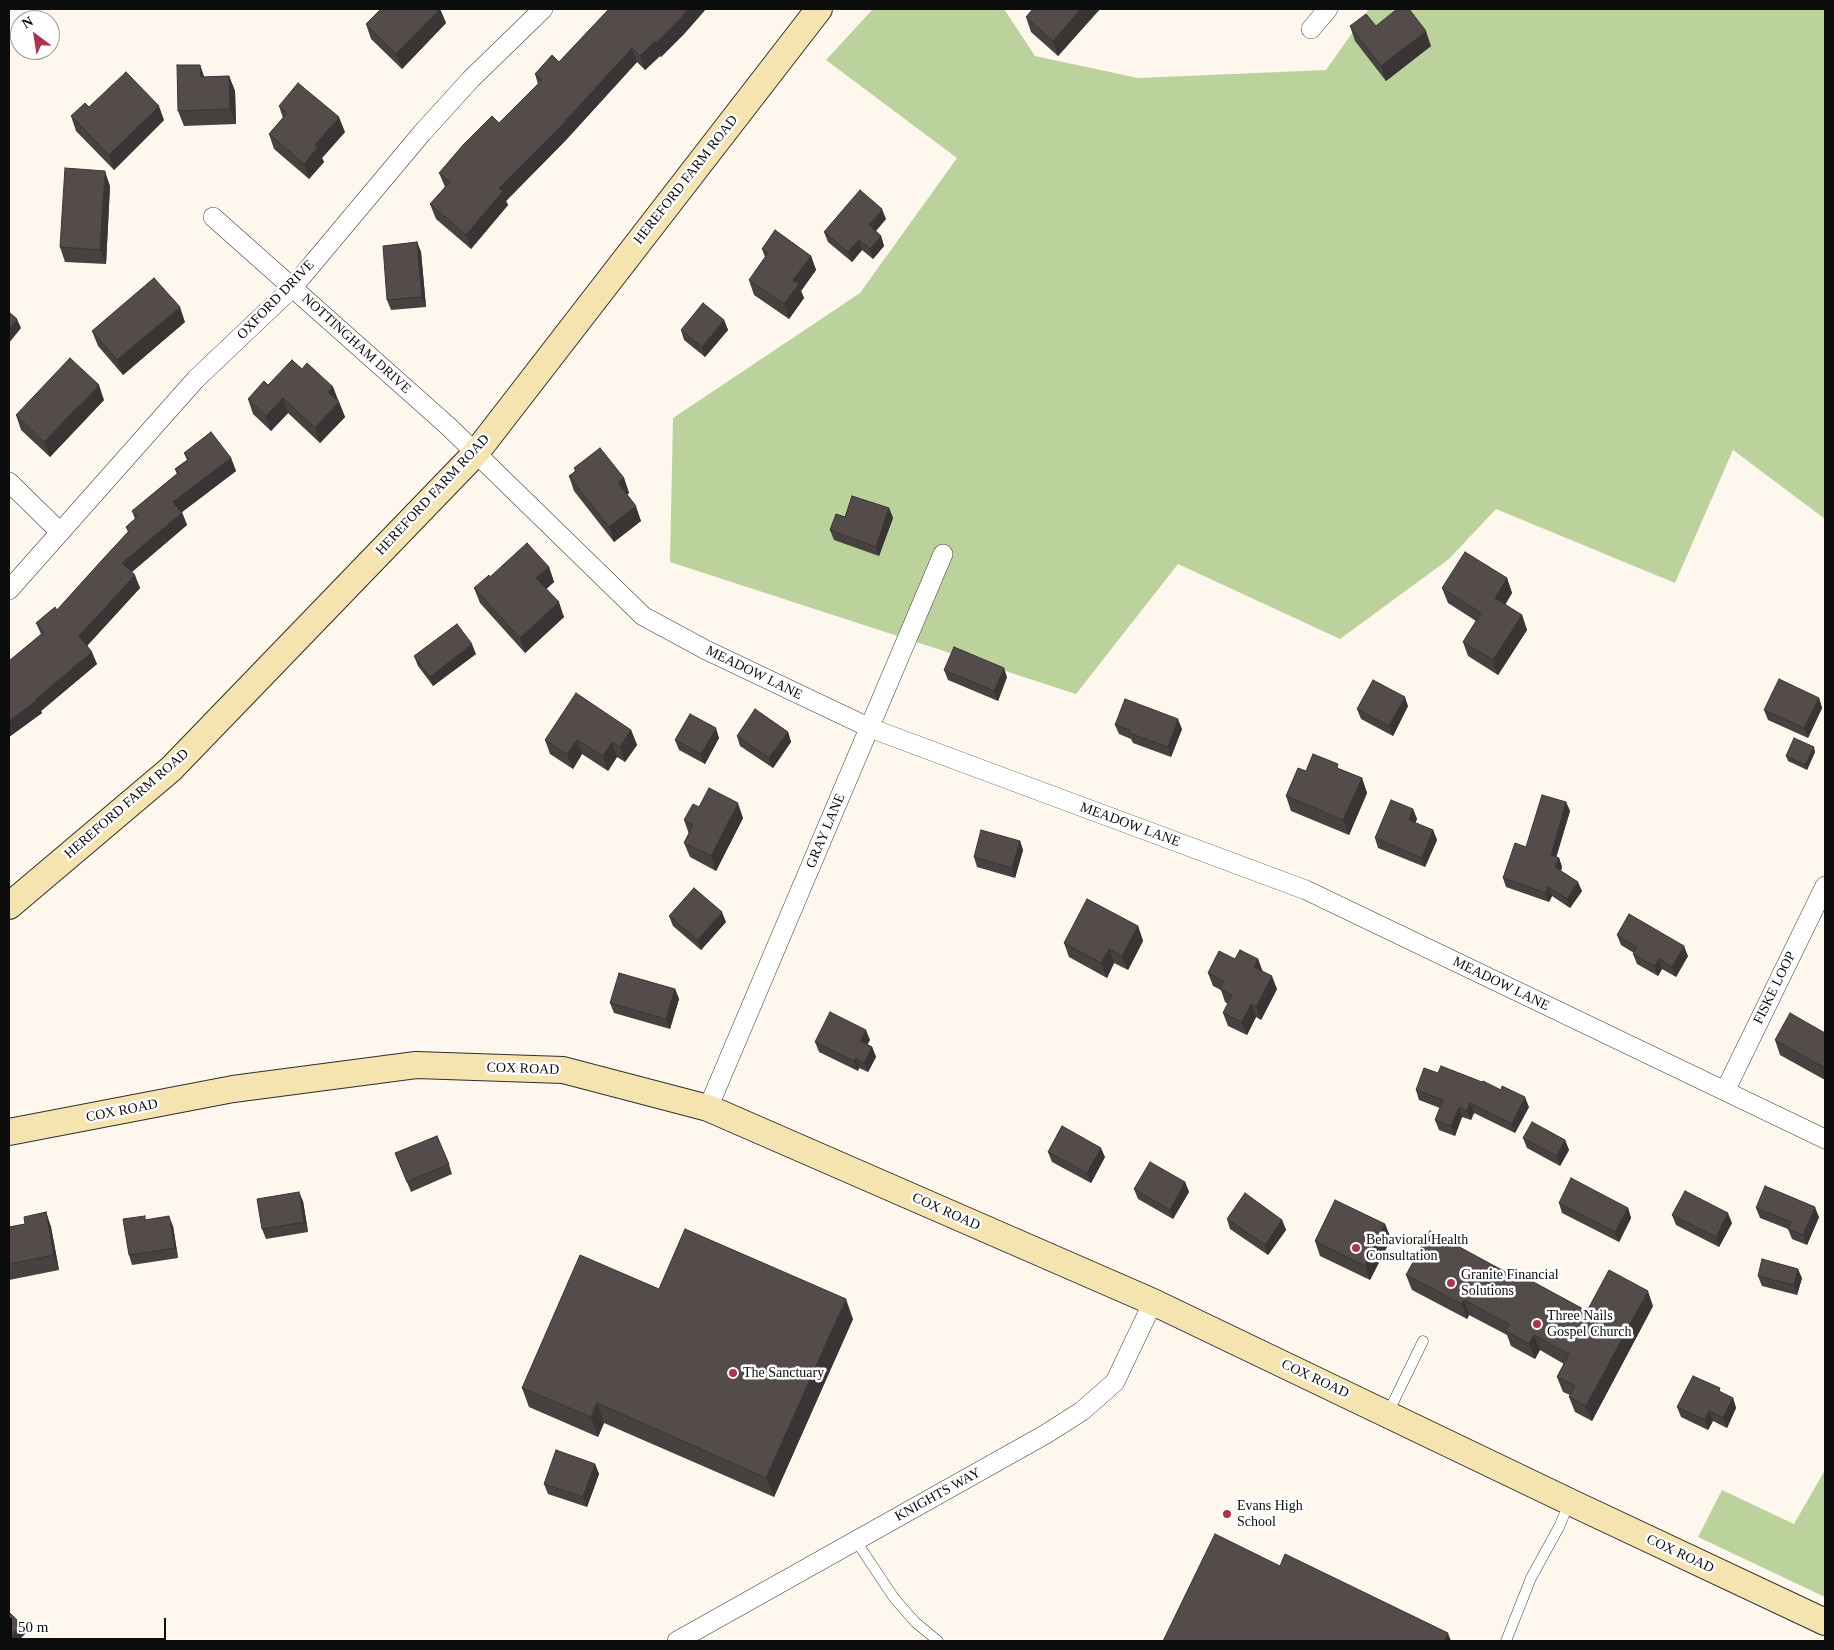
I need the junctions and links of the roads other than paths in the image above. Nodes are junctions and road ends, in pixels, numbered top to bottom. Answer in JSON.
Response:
{"nodes":[{"id":1,"x":543,"y":9,"type":"edge"},
{"id":2,"x":819,"y":9,"type":"edge"},
{"id":3,"x":1328,"y":9,"type":"edge"},
{"id":4,"x":1311,"y":29,"type":"dead end"},
{"id":5,"x":213,"y":217,"type":"dead end"},
{"id":6,"x":293,"y":287,"type":"junction"},
{"id":7,"x":474,"y":454,"type":"junction"},
{"id":8,"x":9,"y":482,"type":"edge"},
{"id":9,"x":60,"y":532,"type":"junction"},
{"id":10,"x":943,"y":554,"type":"dead end"},
{"id":11,"x":9,"y":590,"type":"edge"},
{"id":12,"x":870,"y":728,"type":"junction"},
{"id":13,"x":1825,"y":886,"type":"edge"},
{"id":14,"x":9,"y":906,"type":"edge"},
{"id":15,"x":1725,"y":1091,"type":"junction"},
{"id":16,"x":708,"y":1108,"type":"junction"},
{"id":17,"x":9,"y":1132,"type":"edge"},
{"id":18,"x":1825,"y":1139,"type":"edge"},
{"id":19,"x":1153,"y":1302,"type":"junction"},
{"id":20,"x":1423,"y":1341,"type":"dead end"},
{"id":21,"x":1388,"y":1414,"type":"junction"},
{"id":22,"x":1570,"y":1502,"type":"junction"},
{"id":23,"x":856,"y":1541,"type":"junction"},
{"id":24,"x":1825,"y":1622,"type":"edge"},
{"id":25,"x":677,"y":1641,"type":"edge"},
{"id":26,"x":938,"y":1641,"type":"edge"},
{"id":27,"x":1506,"y":1641,"type":"edge"}],
"edges":[{"from":1,"to":6,"type":"street","name":"OXFORD DRIVE"},
{"from":2,"to":7,"type":"street","name":"HEREFORD FARM ROAD"},
{"from":3,"to":4,"type":"street"},
{"from":5,"to":6,"type":"street","name":"NOTTINGHAM DRIVE"},
{"from":6,"to":7,"type":"street","name":"NOTTINGHAM DRIVE"},
{"from":6,"to":9,"type":"street","name":"OXFORD DRIVE"},
{"from":7,"to":12,"type":"street","name":"MEADOW LANE"},
{"from":7,"to":14,"type":"street","name":"HEREFORD FARM ROAD"},
{"from":8,"to":9,"type":"street"},
{"from":9,"to":11,"type":"street","name":"OXFORD DRIVE"},
{"from":10,"to":12,"type":"street","name":"GRAY LANE"},
{"from":12,"to":15,"type":"street","name":"MEADOW LANE"},
{"from":12,"to":16,"type":"street","name":"GRAY LANE"},
{"from":13,"to":15,"type":"street","name":"FISKE LOOP"},
{"from":15,"to":18,"type":"street","name":"MEADOW LANE"},
{"from":16,"to":17,"type":"street","name":"COX ROAD"},
{"from":16,"to":19,"type":"street","name":"COX ROAD"},
{"from":19,"to":21,"type":"street","name":"COX ROAD"},
{"from":19,"to":23,"type":"street","name":"KNIGHTS WAY"},
{"from":20,"to":21,"type":"lane"},
{"from":21,"to":22,"type":"street","name":"COX ROAD"},
{"from":22,"to":24,"type":"street","name":"COX ROAD"},
{"from":22,"to":27,"type":"lane"},
{"from":23,"to":25,"type":"street","name":"KNIGHTS WAY"},
{"from":23,"to":26,"type":"lane"}]}
